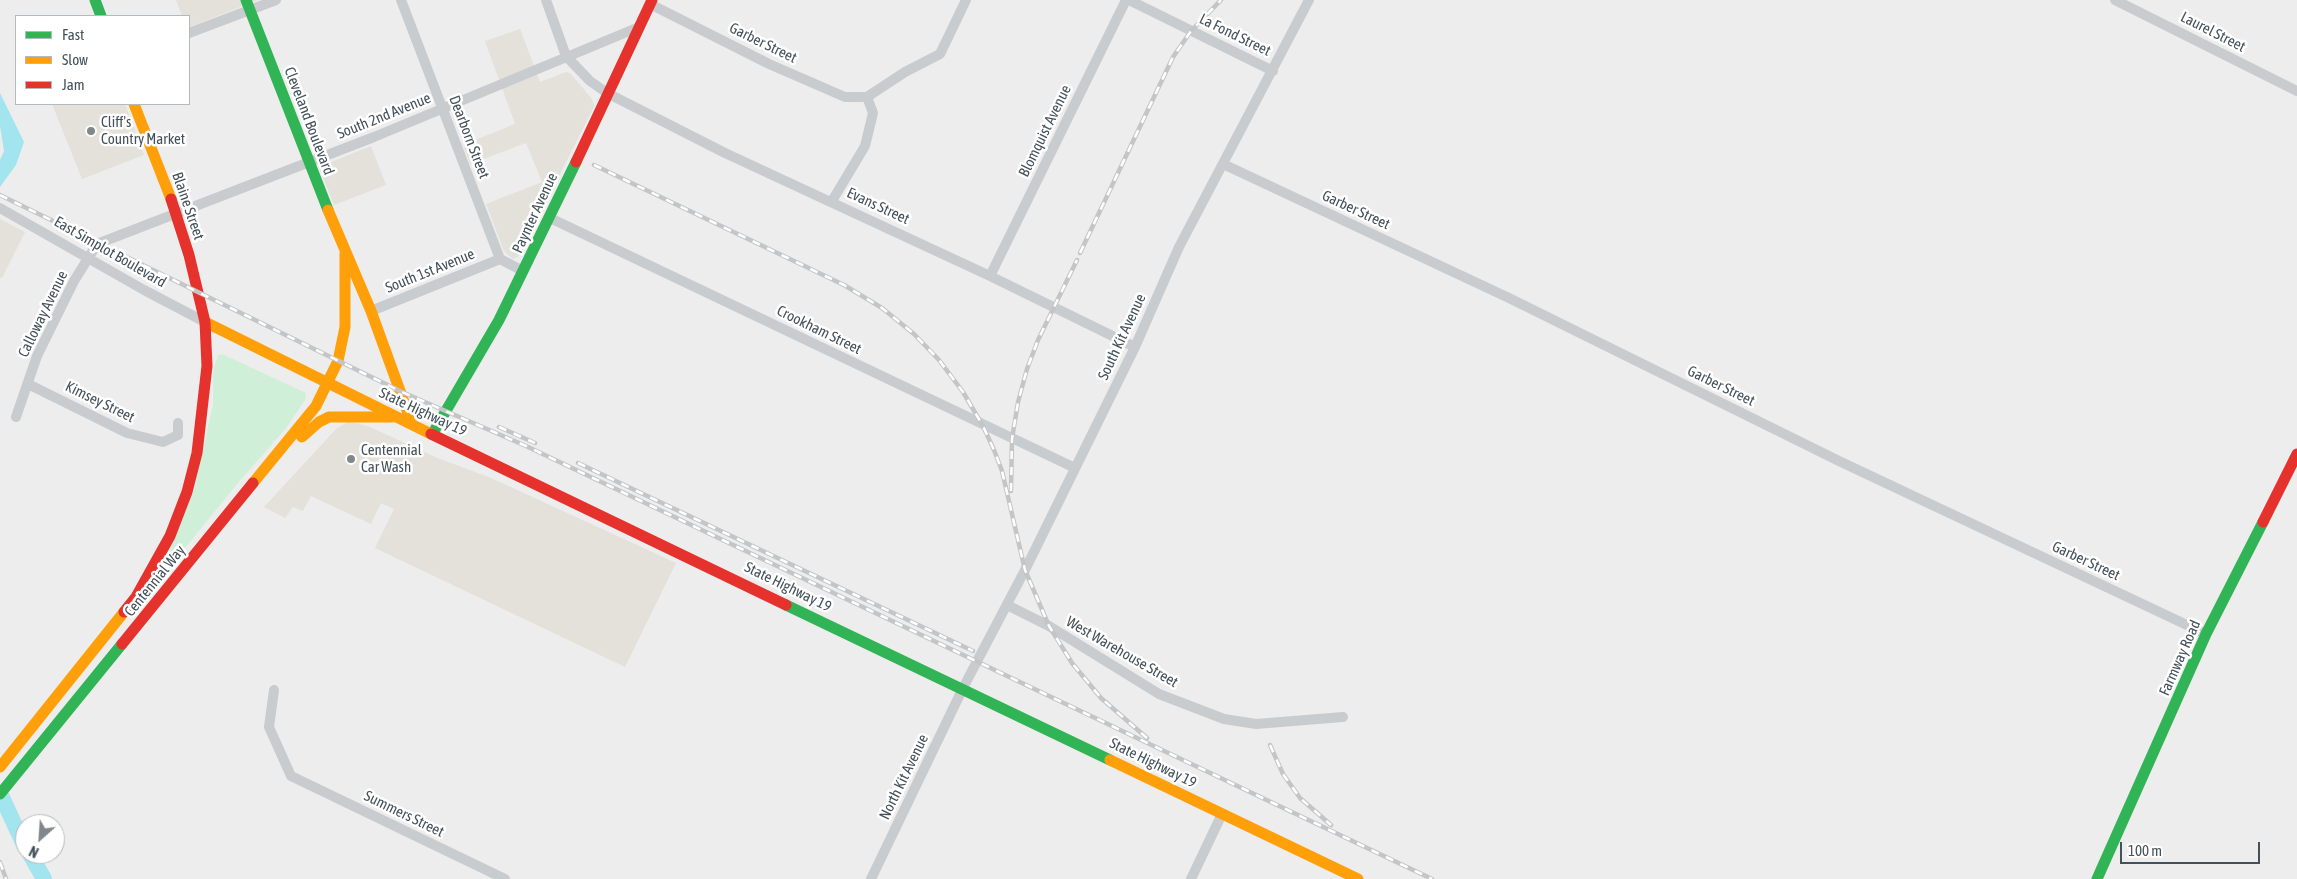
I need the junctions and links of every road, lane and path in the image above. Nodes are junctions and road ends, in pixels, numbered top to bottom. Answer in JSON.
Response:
{"nodes":[{"id":1,"x":95,"y":0,"type":"edge"},
{"id":2,"x":276,"y":0,"type":"edge"},
{"id":3,"x":401,"y":0,"type":"edge"},
{"id":4,"x":546,"y":0,"type":"edge"},
{"id":5,"x":966,"y":0,"type":"edge"},
{"id":6,"x":1128,"y":0,"type":"edge"},
{"id":7,"x":1310,"y":0,"type":"edge"},
{"id":8,"x":2115,"y":0,"type":"edge"},
{"id":9,"x":651,"y":2,"type":"edge"},
{"id":10,"x":248,"y":5,"type":"edge"},
{"id":11,"x":101,"y":15,"type":"edge"},
{"id":12,"x":639,"y":26,"type":"junction"},
{"id":13,"x":190,"y":33,"type":"edge"},
{"id":14,"x":566,"y":56,"type":"junction"},
{"id":15,"x":1273,"y":71,"type":"junction"},
{"id":16,"x":2297,"y":91,"type":"edge"},
{"id":17,"x":607,"y":93,"type":"junction"},
{"id":18,"x":867,"y":97,"type":"junction"},
{"id":19,"x":134,"y":105,"type":"edge"},
{"id":20,"x":443,"y":109,"type":"junction"},
{"id":21,"x":309,"y":162,"type":"junction"},
{"id":22,"x":1223,"y":164,"type":"junction"},
{"id":23,"x":832,"y":201,"type":"junction"},
{"id":24,"x":0,"y":208,"type":"edge"},
{"id":25,"x":176,"y":212,"type":"junction"},
{"id":26,"x":550,"y":218,"type":"junction"},
{"id":27,"x":345,"y":254,"type":"junction"},
{"id":28,"x":88,"y":258,"type":"junction"},
{"id":29,"x":500,"y":259,"type":"junction"},
{"id":30,"x":523,"y":272,"type":"junction"},
{"id":31,"x":990,"y":276,"type":"junction"},
{"id":32,"x":370,"y":311,"type":"junction"},
{"id":33,"x":205,"y":322,"type":"junction"},
{"id":34,"x":1135,"y":347,"type":"junction"},
{"id":35,"x":28,"y":384,"type":"junction"},
{"id":36,"x":329,"y":384,"type":"junction"},
{"id":37,"x":16,"y":417,"type":"dead end"},
{"id":38,"x":396,"y":417,"type":"junction"},
{"id":39,"x":178,"y":424,"type":"dead end"},
{"id":40,"x":412,"y":424,"type":"junction"},
{"id":41,"x":433,"y":433,"type":"junction"},
{"id":42,"x":2297,"y":454,"type":"edge"},
{"id":43,"x":1075,"y":468,"type":"junction"},
{"id":44,"x":182,"y":570,"type":"junction"},
{"id":45,"x":1007,"y":606,"type":"junction"},
{"id":46,"x":2206,"y":634,"type":"junction"},
{"id":47,"x":963,"y":688,"type":"junction"},
{"id":48,"x":274,"y":690,"type":"dead end"},
{"id":49,"x":1343,"y":717,"type":"dead end"},
{"id":50,"x":0,"y":767,"type":"edge"},
{"id":51,"x":0,"y":794,"type":"edge"},
{"id":52,"x":1222,"y":814,"type":"junction"},
{"id":53,"x":504,"y":879,"type":"edge"},
{"id":54,"x":871,"y":879,"type":"edge"},
{"id":55,"x":1191,"y":879,"type":"edge"},
{"id":56,"x":1358,"y":879,"type":"edge"},
{"id":57,"x":2097,"y":879,"type":"edge"}],
"edges":[{"from":1,"to":11,"type":"main road"},
{"from":2,"to":10,"type":"street"},
{"from":3,"to":20,"type":"street","name":"Dearborn Street"},
{"from":4,"to":14,"type":"street"},
{"from":5,"to":18,"type":"street"},
{"from":6,"to":15,"type":"street","name":"La Fond Street"},
{"from":6,"to":31,"type":"street","name":"Blomquist Avenue"},
{"from":7,"to":15,"type":"street","name":"South Kit Avenue"},
{"from":8,"to":16,"type":"street","name":"Laurel Street"},
{"from":9,"to":12,"type":"main road","name":"Paynter Avenue"},
{"from":9,"to":18,"type":"street","name":"Garber Street"},
{"from":10,"to":13,"type":"street"},
{"from":10,"to":21,"type":"main road","name":"Cleveland Boulevard"},
{"from":12,"to":14,"type":"street","name":"South 2nd Avenue"},
{"from":12,"to":17,"type":"main road","name":"Paynter Avenue"},
{"from":14,"to":17,"type":"street","name":"Evans Street"},
{"from":14,"to":20,"type":"street","name":"South 2nd Avenue"},
{"from":15,"to":22,"type":"street","name":"South Kit Avenue"},
{"from":17,"to":23,"type":"street","name":"Evans Street"},
{"from":17,"to":26,"type":"main road","name":"Paynter Avenue"},
{"from":18,"to":23,"type":"street"},
{"from":19,"to":25,"type":"main road","name":"Blaine Street"},
{"from":20,"to":21,"type":"street","name":"South 2nd Avenue"},
{"from":20,"to":29,"type":"street","name":"Dearborn Street"},
{"from":21,"to":25,"type":"street","name":"South 2nd Avenue"},
{"from":21,"to":27,"type":"main road","name":"Cleveland Boulevard"},
{"from":22,"to":34,"type":"street","name":"South Kit Avenue"},
{"from":22,"to":46,"type":"street","name":"Garber Street"},
{"from":23,"to":31,"type":"street","name":"Evans Street"},
{"from":24,"to":28,"type":"street","name":"East Simplot Boulevard"},
{"from":25,"to":28,"type":"street","name":"South 2nd Avenue"},
{"from":25,"to":33,"type":"main road","name":"Blaine Street"},
{"from":26,"to":30,"type":"main road","name":"Paynter Avenue"},
{"from":26,"to":43,"type":"street","name":"Crookham Street"},
{"from":27,"to":32,"type":"main road","name":"Cleveland Boulevard"},
{"from":27,"to":36,"type":"main road","name":"Centennial Way"},
{"from":28,"to":33,"type":"street","name":"East Simplot Boulevard"},
{"from":28,"to":35,"type":"street","name":"Calloway Avenue"},
{"from":29,"to":30,"type":"street"},
{"from":29,"to":32,"type":"street","name":"South 1st Avenue"},
{"from":30,"to":41,"type":"main road","name":"Paynter Avenue"},
{"from":31,"to":34,"type":"street","name":"Evans Street"},
{"from":32,"to":40,"type":"main road","name":"Cleveland Boulevard"},
{"from":33,"to":36,"type":"main road","name":"State Highway 19"},
{"from":33,"to":50,"type":"main road","name":"Centennial Way"},
{"from":34,"to":43,"type":"street","name":"South Kit Avenue"},
{"from":35,"to":37,"type":"street","name":"Calloway Avenue"},
{"from":35,"to":39,"type":"street","name":"Kimsey Street"},
{"from":36,"to":38,"type":"main road","name":"State Highway 19"},
{"from":36,"to":44,"type":"main road","name":"Centennial Way"},
{"from":38,"to":40,"type":"main road","name":"State Highway 19"},
{"from":38,"to":44,"type":"main road"},
{"from":40,"to":41,"type":"main road","name":"State Highway 19"},
{"from":41,"to":47,"type":"main road","name":"State Highway 19"},
{"from":42,"to":46,"type":"main road","name":"Farmway Road"},
{"from":43,"to":45,"type":"street","name":"South Kit Avenue"},
{"from":44,"to":51,"type":"main road","name":"Centennial Way"},
{"from":45,"to":47,"type":"street","name":"South Kit Avenue"},
{"from":45,"to":49,"type":"street","name":"West Warehouse Street"},
{"from":46,"to":57,"type":"main road","name":"Farmway Road"},
{"from":47,"to":52,"type":"main road","name":"State Highway 19"},
{"from":47,"to":54,"type":"street","name":"North Kit Avenue"},
{"from":48,"to":53,"type":"street","name":"Summers Street"},
{"from":52,"to":55,"type":"street"},
{"from":52,"to":56,"type":"main road","name":"State Highway 19"}]}
